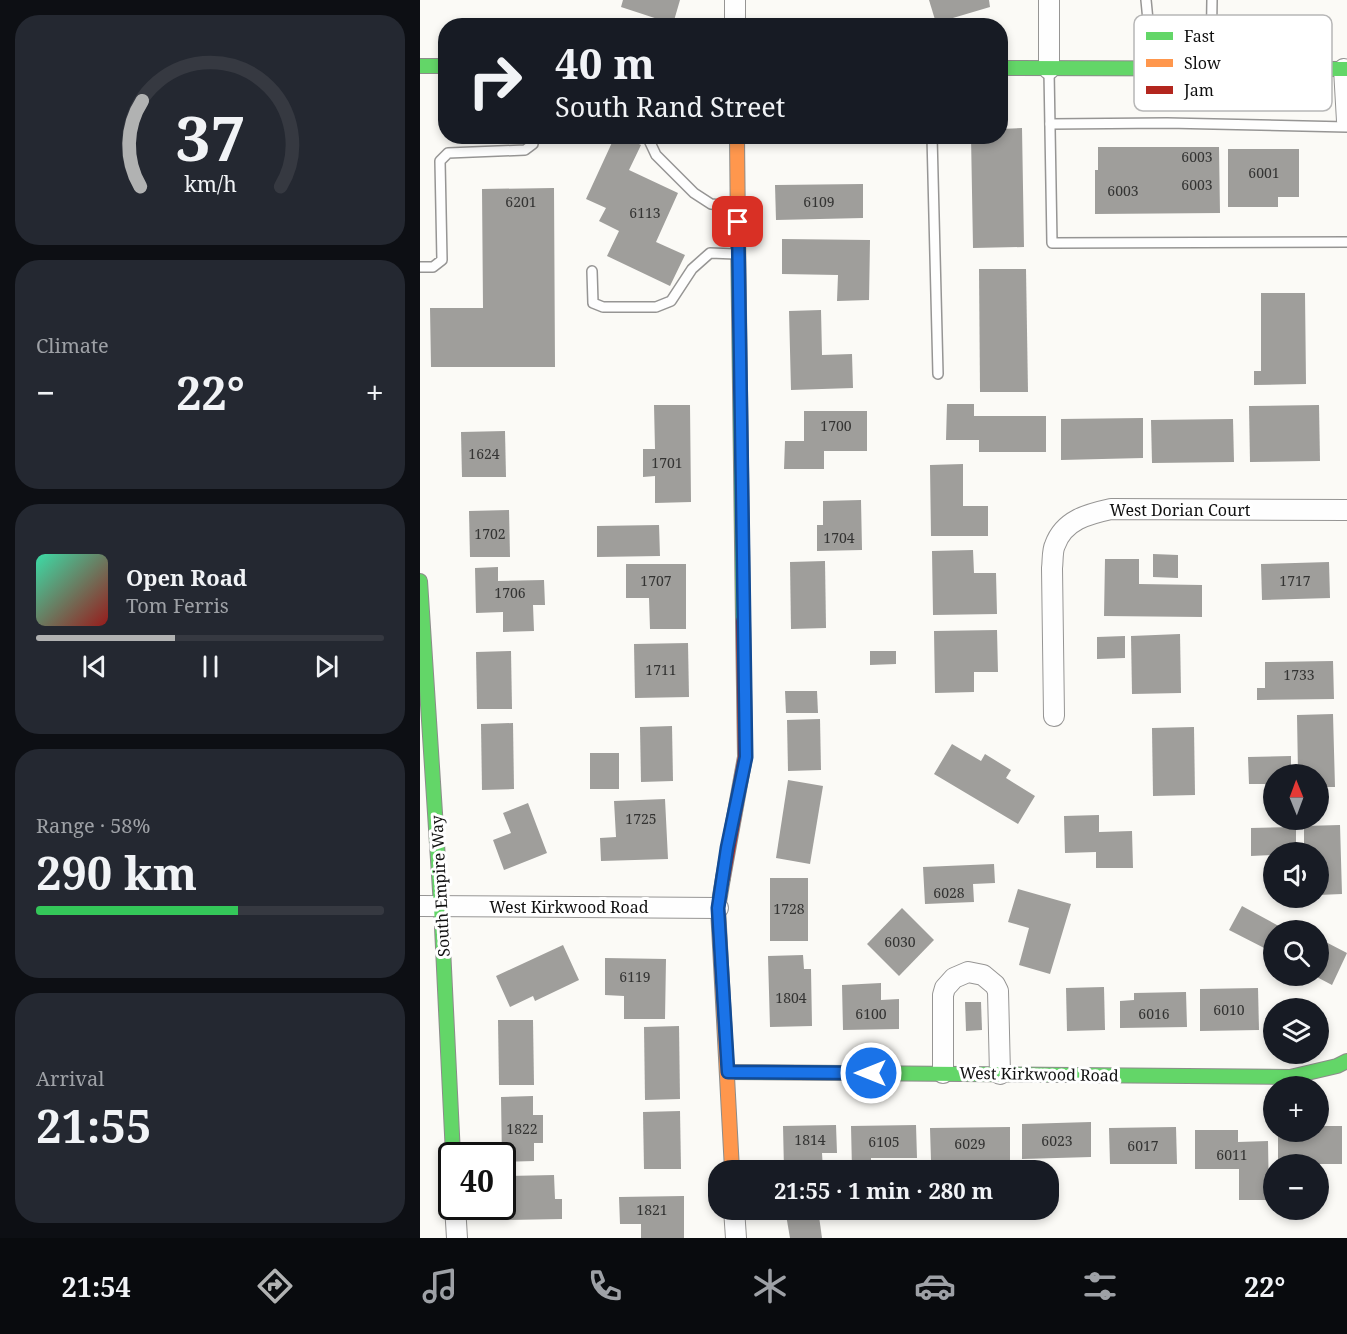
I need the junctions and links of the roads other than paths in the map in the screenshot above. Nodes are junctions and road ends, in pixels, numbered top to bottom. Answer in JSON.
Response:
{"nodes":[{"id":1,"x":735,"y":0,"type":"edge"},
{"id":2,"x":1049,"y":0,"type":"edge"},
{"id":3,"x":1146,"y":0,"type":"edge"},
{"id":4,"x":1212,"y":0,"type":"edge"},
{"id":5,"x":1147,"y":15,"type":"edge"},
{"id":6,"x":1212,"y":15,"type":"edge"},
{"id":7,"x":735,"y":18,"type":"edge"},
{"id":8,"x":420,"y":66,"type":"edge"},
{"id":9,"x":438,"y":66,"type":"edge"},
{"id":10,"x":1008,"y":68,"type":"edge"},
{"id":11,"x":1134,"y":68,"type":"edge"},
{"id":12,"x":1049,"y":69,"type":"junction"},
{"id":13,"x":1345,"y":69,"type":"edge"},
{"id":14,"x":1347,"y":121,"type":"edge"},
{"id":15,"x":1050,"y":124,"type":"junction"},
{"id":16,"x":1347,"y":127,"type":"edge"},
{"id":17,"x":533,"y":144,"type":"edge"},
{"id":18,"x":651,"y":144,"type":"edge"},
{"id":19,"x":737,"y":144,"type":"edge"},
{"id":20,"x":932,"y":144,"type":"edge"},
{"id":21,"x":738,"y":206,"type":"junction"},
{"id":22,"x":1347,"y":243,"type":"edge"},
{"id":23,"x":739,"y":254,"type":"junction"},
{"id":24,"x":420,"y":267,"type":"edge"},
{"id":25,"x":592,"y":271,"type":"dead end"},
{"id":26,"x":938,"y":374,"type":"dead end"},
{"id":27,"x":1347,"y":510,"type":"edge"},
{"id":28,"x":420,"y":581,"type":"edge"},
{"id":29,"x":1054,"y":716,"type":"dead end"},
{"id":30,"x":420,"y":906,"type":"edge"},
{"id":31,"x":441,"y":906,"type":"junction"},
{"id":32,"x":718,"y":908,"type":"junction"},
{"id":33,"x":1347,"y":1061,"type":"edge"},
{"id":34,"x":728,"y":1072,"type":"junction"},
{"id":35,"x":943,"y":1073,"type":"junction"},
{"id":36,"x":1000,"y":1074,"type":"junction"},
{"id":37,"x":452,"y":1142,"type":"edge"},
{"id":38,"x":732,"y":1160,"type":"edge"},
{"id":39,"x":456,"y":1220,"type":"edge"},
{"id":40,"x":735,"y":1220,"type":"edge"},
{"id":41,"x":457,"y":1238,"type":"edge"},
{"id":42,"x":736,"y":1238,"type":"edge"}],
"edges":[{"from":1,"to":7,"type":"street"},
{"from":2,"to":12,"type":"street"},
{"from":3,"to":5,"type":"lane"},
{"from":4,"to":6,"type":"lane"},
{"from":8,"to":9,"type":"street"},
{"from":10,"to":12,"type":"street"},
{"from":11,"to":12,"type":"street"},
{"from":12,"to":15,"type":"lane"},
{"from":13,"to":14,"type":"street"},
{"from":15,"to":16,"type":"lane"},
{"from":15,"to":22,"type":"lane"},
{"from":17,"to":24,"type":"lane"},
{"from":18,"to":21,"type":"lane"},
{"from":19,"to":21,"type":"street"},
{"from":20,"to":26,"type":"lane"},
{"from":21,"to":23,"type":"street"},
{"from":23,"to":25,"type":"lane"},
{"from":23,"to":32,"type":"street"},
{"from":27,"to":29,"type":"street","name":"West Dorian Court"},
{"from":28,"to":31,"type":"street","name":"South Empire Way"},
{"from":30,"to":31,"type":"street","name":"West Kirkwood Road"},
{"from":31,"to":32,"type":"street","name":"West Kirkwood Road"},
{"from":31,"to":37,"type":"street","name":"South Empire Way"},
{"from":32,"to":34,"type":"street"},
{"from":33,"to":36,"type":"street","name":"West Kirkwood Road"},
{"from":34,"to":35,"type":"street","name":"West Kirkwood Road"},
{"from":34,"to":38,"type":"street"},
{"from":35,"to":36,"type":"street","name":"West Kirkwood Road"},
{"from":35,"to":36,"type":"street"},
{"from":39,"to":41,"type":"street"},
{"from":40,"to":42,"type":"street"}]}
